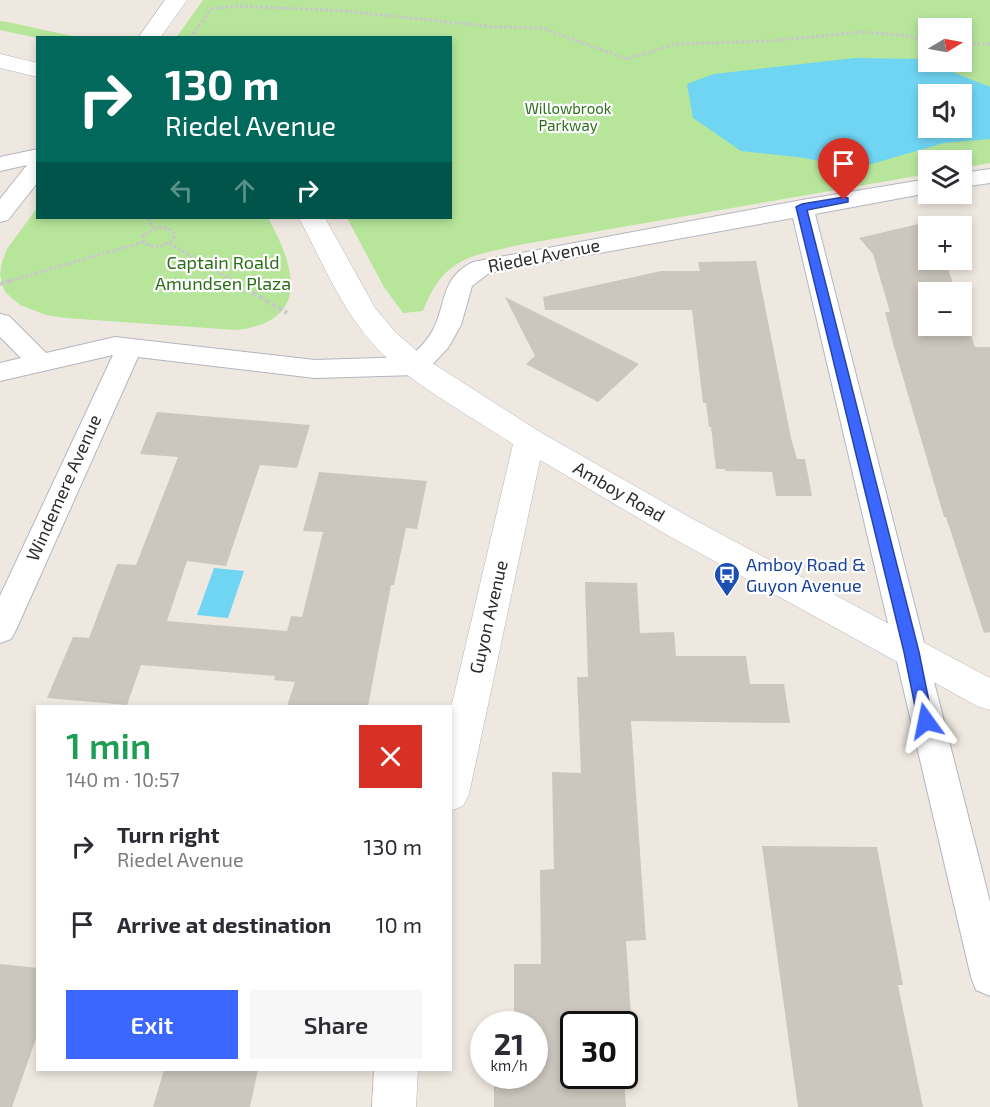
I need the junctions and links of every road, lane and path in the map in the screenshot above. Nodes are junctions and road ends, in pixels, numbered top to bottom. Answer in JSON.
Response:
{"nodes":[{"id":1,"x":176,"y":0,"type":"edge"},
{"id":2,"x":149,"y":36,"type":"edge"},
{"id":3,"x":191,"y":36,"type":"edge"},
{"id":4,"x":918,"y":38,"type":"edge"},
{"id":5,"x":990,"y":44,"type":"edge"},
{"id":6,"x":972,"y":45,"type":"edge"},
{"id":7,"x":0,"y":61,"type":"edge"},
{"id":8,"x":36,"y":70,"type":"edge"},
{"id":9,"x":36,"y":156,"type":"edge"},
{"id":10,"x":0,"y":164,"type":"edge"},
{"id":11,"x":36,"y":169,"type":"edge"},
{"id":12,"x":990,"y":176,"type":"edge"},
{"id":13,"x":972,"y":179,"type":"edge"},
{"id":14,"x":918,"y":188,"type":"edge"},
{"id":15,"x":802,"y":207,"type":"junction"},
{"id":16,"x":0,"y":215,"type":"edge"},
{"id":17,"x":149,"y":219,"type":"edge"},
{"id":18,"x":313,"y":219,"type":"edge"},
{"id":19,"x":154,"y":228,"type":"junction"},
{"id":20,"x":143,"y":242,"type":"junction"},
{"id":21,"x":169,"y":243,"type":"junction"},
{"id":22,"x":0,"y":284,"type":"edge"},
{"id":23,"x":287,"y":313,"type":"dead end"},
{"id":24,"x":0,"y":322,"type":"edge"},
{"id":25,"x":130,"y":347,"type":"junction"},
{"id":26,"x":41,"y":363,"type":"junction"},
{"id":27,"x":416,"y":366,"type":"junction"},
{"id":28,"x":0,"y":372,"type":"edge"},
{"id":29,"x":529,"y":440,"type":"junction"},
{"id":30,"x":0,"y":630,"type":"edge"},
{"id":31,"x":912,"y":652,"type":"junction"},
{"id":32,"x":990,"y":695,"type":"edge"},
{"id":33,"x":452,"y":785,"type":"edge"},
{"id":34,"x":990,"y":977,"type":"edge"},
{"id":35,"x":396,"y":1071,"type":"edge"},
{"id":36,"x":394,"y":1107,"type":"edge"}],
"edges":[{"from":1,"to":2,"type":"main road"},
{"from":3,"to":4,"type":"path"},
{"from":5,"to":6,"type":"path"},
{"from":7,"to":8,"type":"main road"},
{"from":9,"to":10,"type":"street"},
{"from":11,"to":16,"type":"street"},
{"from":12,"to":13,"type":"street"},
{"from":14,"to":15,"type":"street","name":"Riedel Avenue"},
{"from":15,"to":27,"type":"street","name":"Riedel Avenue"},
{"from":15,"to":31,"type":"street"},
{"from":17,"to":19,"type":"path"},
{"from":18,"to":27,"type":"main road","name":"Amboy Road"},
{"from":19,"to":20,"type":"path"},
{"from":19,"to":21,"type":"path"},
{"from":20,"to":21,"type":"path"},
{"from":20,"to":22,"type":"path"},
{"from":21,"to":23,"type":"path"},
{"from":24,"to":26,"type":"street"},
{"from":25,"to":26,"type":"street"},
{"from":25,"to":27,"type":"street"},
{"from":25,"to":30,"type":"street","name":"Windemere Avenue"},
{"from":26,"to":28,"type":"street"},
{"from":27,"to":29,"type":"main road","name":"Amboy Road"},
{"from":29,"to":31,"type":"main road","name":"Amboy Road"},
{"from":29,"to":33,"type":"main road","name":"Guyon Avenue"},
{"from":31,"to":32,"type":"main road","name":"Amboy Road"},
{"from":31,"to":34,"type":"street"},
{"from":35,"to":36,"type":"main road"}]}
